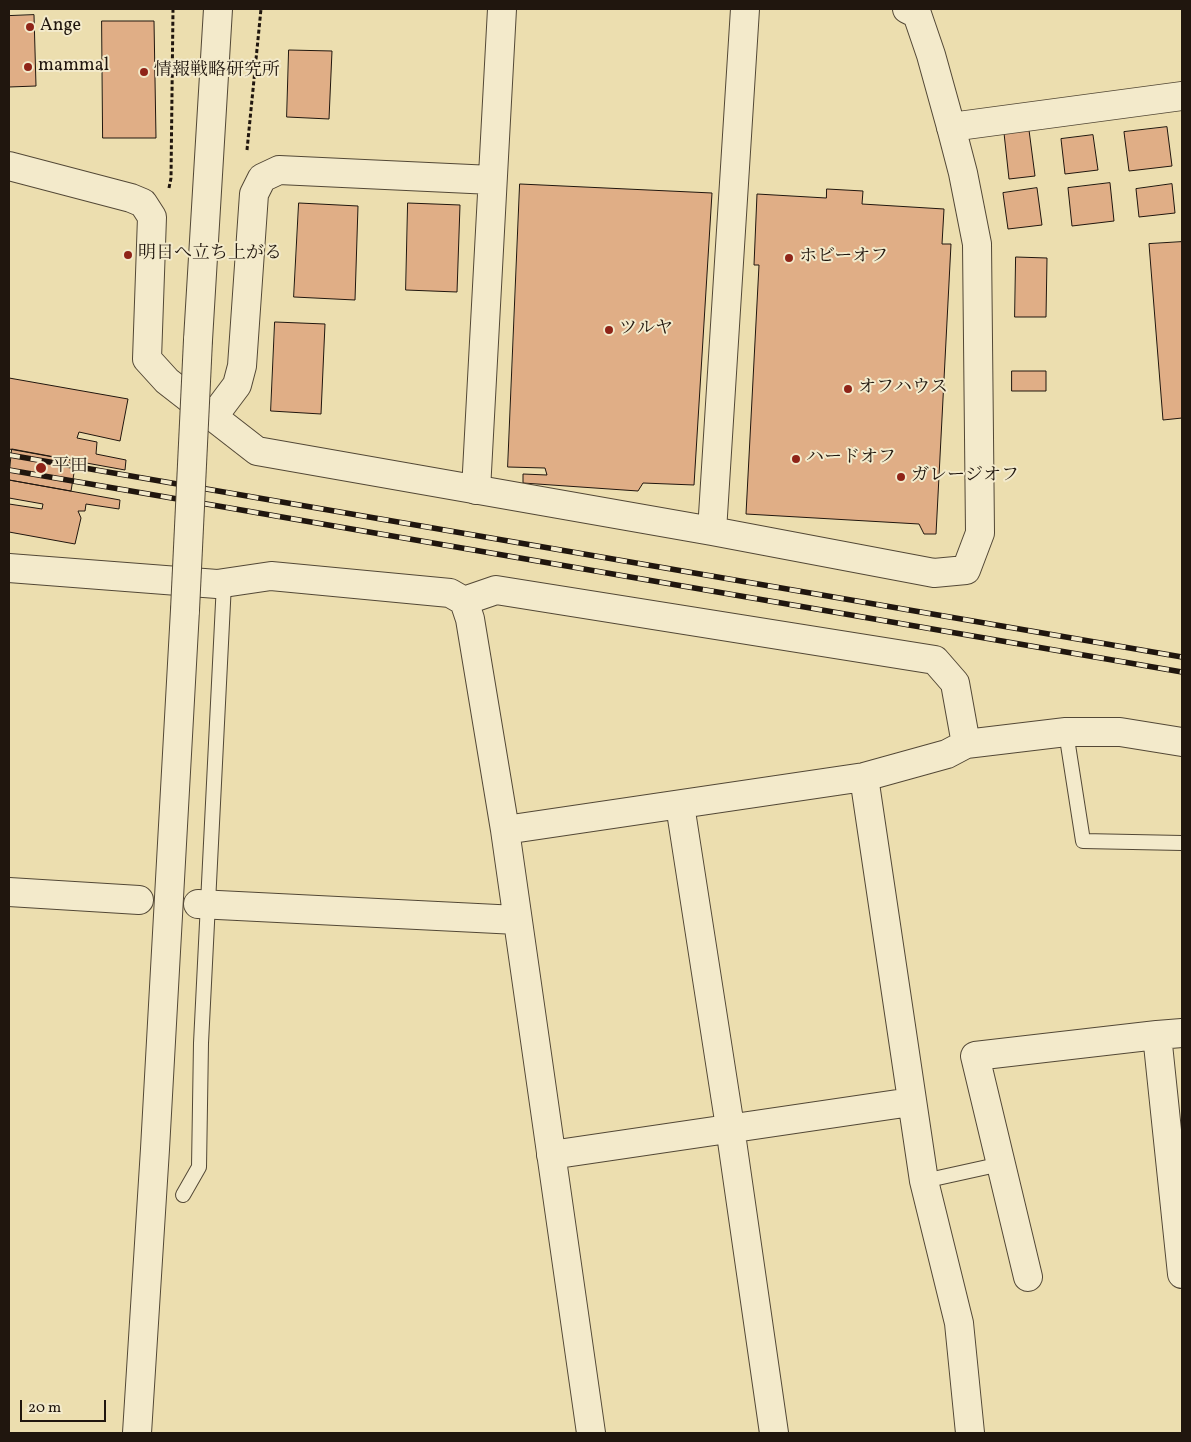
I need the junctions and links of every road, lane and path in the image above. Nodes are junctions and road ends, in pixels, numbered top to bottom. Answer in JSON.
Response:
{"nodes":[{"id":1,"x":173,"y":9,"type":"edge"},
{"id":2,"x":218,"y":9,"type":"edge"},
{"id":3,"x":261,"y":9,"type":"edge"},
{"id":4,"x":502,"y":9,"type":"edge"},
{"id":5,"x":745,"y":9,"type":"edge"},
{"id":6,"x":915,"y":11,"type":"edge"},
{"id":7,"x":1182,"y":96,"type":"edge"},
{"id":8,"x":951,"y":127,"type":"junction"},
{"id":9,"x":247,"y":150,"type":"dead end"},
{"id":10,"x":9,"y":166,"type":"edge"},
{"id":11,"x":492,"y":180,"type":"junction"},
{"id":12,"x":169,"y":188,"type":"dead end"},
{"id":13,"x":213,"y":417,"type":"junction"},
{"id":14,"x":476,"y":490,"type":"junction"},
{"id":15,"x":712,"y":531,"type":"junction"},
{"id":16,"x":9,"y":568,"type":"edge"},
{"id":17,"x":224,"y":583,"type":"junction"},
{"id":18,"x":464,"y":601,"type":"junction"},
{"id":19,"x":1066,"y":732,"type":"junction"},
{"id":20,"x":1182,"y":742,"type":"edge"},
{"id":21,"x":966,"y":744,"type":"junction"},
{"id":22,"x":864,"y":777,"type":"junction"},
{"id":23,"x":680,"y":805,"type":"junction"},
{"id":24,"x":504,"y":830,"type":"junction"},
{"id":25,"x":1182,"y":843,"type":"edge"},
{"id":26,"x":9,"y":892,"type":"edge"},
{"id":27,"x":139,"y":900,"type":"dead end"},
{"id":28,"x":203,"y":904,"type":"junction"},
{"id":29,"x":518,"y":920,"type":"junction"},
{"id":30,"x":1170,"y":1034,"type":"edge"},
{"id":31,"x":911,"y":1102,"type":"junction"},
{"id":32,"x":730,"y":1128,"type":"junction"},
{"id":33,"x":551,"y":1155,"type":"junction"},
{"id":34,"x":1001,"y":1164,"type":"junction"},
{"id":35,"x":924,"y":1181,"type":"junction"},
{"id":36,"x":183,"y":1195,"type":"dead end"},
{"id":37,"x":1182,"y":1274,"type":"edge"},
{"id":38,"x":1028,"y":1277,"type":"dead end"},
{"id":39,"x":136,"y":1433,"type":"edge"},
{"id":40,"x":591,"y":1433,"type":"edge"},
{"id":41,"x":774,"y":1433,"type":"edge"},
{"id":42,"x":970,"y":1433,"type":"edge"}],
"edges":[{"from":1,"to":12,"type":"path"},
{"from":2,"to":39,"type":"street","bridge":true},
{"from":3,"to":9,"type":"path"},
{"from":4,"to":11,"type":"street"},
{"from":5,"to":15,"type":"street"},
{"from":6,"to":8,"type":"street"},
{"from":7,"to":8,"type":"street"},
{"from":8,"to":15,"type":"street"},
{"from":10,"to":13,"type":"street"},
{"from":11,"to":13,"type":"street"},
{"from":11,"to":14,"type":"street"},
{"from":13,"to":14,"type":"street"},
{"from":14,"to":15,"type":"street"},
{"from":16,"to":17,"type":"street"},
{"from":17,"to":18,"type":"street"},
{"from":17,"to":28,"type":"lane"},
{"from":18,"to":21,"type":"street"},
{"from":18,"to":24,"type":"street"},
{"from":19,"to":20,"type":"street"},
{"from":19,"to":21,"type":"street"},
{"from":19,"to":25,"type":"lane"},
{"from":21,"to":22,"type":"street"},
{"from":22,"to":23,"type":"street"},
{"from":22,"to":31,"type":"street"},
{"from":23,"to":24,"type":"street"},
{"from":23,"to":32,"type":"street"},
{"from":24,"to":29,"type":"street"},
{"from":26,"to":27,"type":"street"},
{"from":28,"to":29,"type":"street"},
{"from":28,"to":36,"type":"lane"},
{"from":29,"to":33,"type":"street"},
{"from":30,"to":34,"type":"street"},
{"from":30,"to":37,"type":"street"},
{"from":31,"to":32,"type":"street"},
{"from":31,"to":35,"type":"street"},
{"from":32,"to":33,"type":"street"},
{"from":32,"to":41,"type":"street"},
{"from":33,"to":40,"type":"street"},
{"from":34,"to":35,"type":"lane"},
{"from":34,"to":38,"type":"street"},
{"from":35,"to":42,"type":"street"}]}
